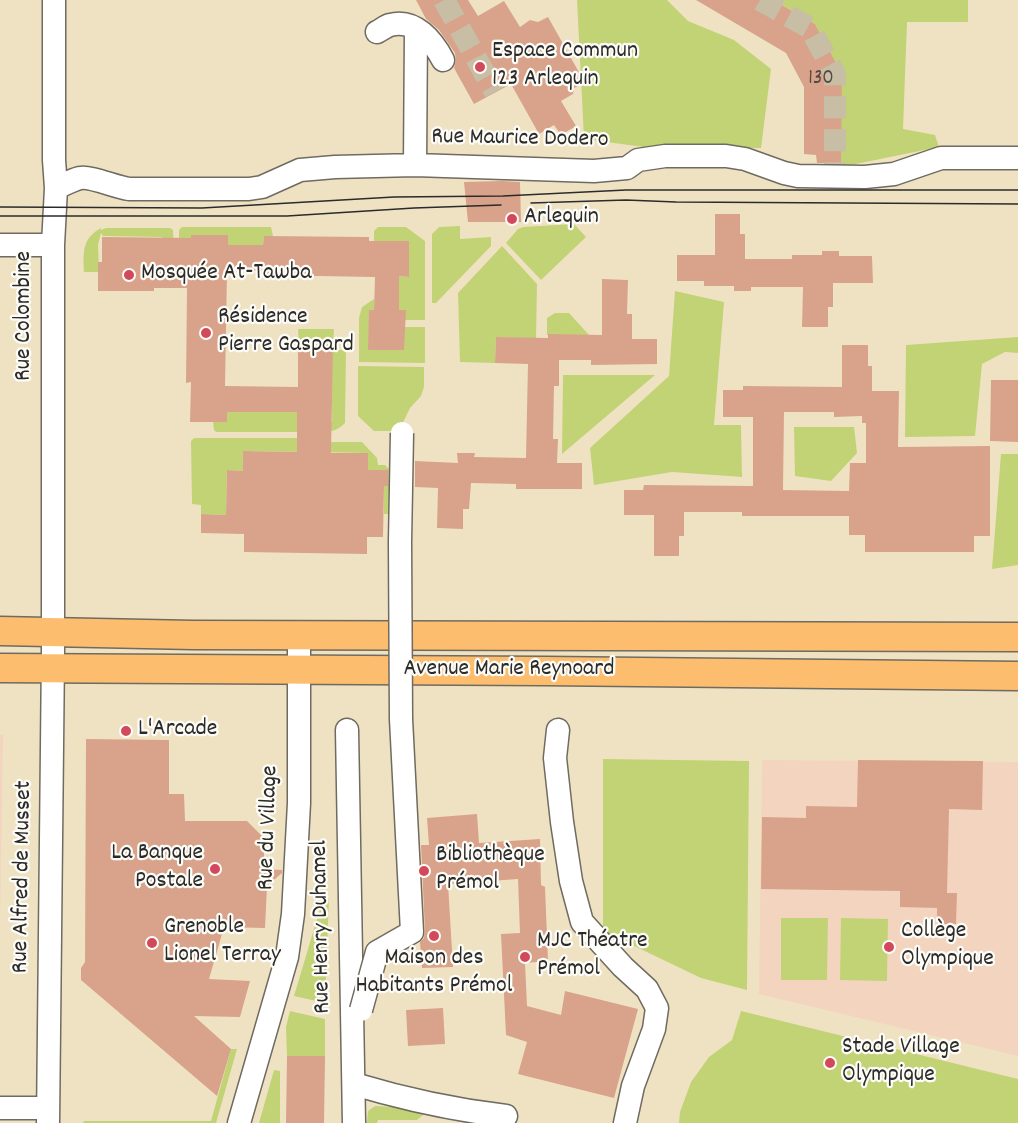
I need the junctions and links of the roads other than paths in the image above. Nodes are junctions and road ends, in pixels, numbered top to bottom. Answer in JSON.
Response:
{"nodes":[{"id":1,"x":54,"y":0,"type":"edge"},
{"id":2,"x":416,"y":29,"type":"junction"},
{"id":3,"x":377,"y":32,"type":"dead end"},
{"id":4,"x":416,"y":76,"type":"junction"},
{"id":5,"x":1018,"y":158,"type":"edge"},
{"id":6,"x":415,"y":165,"type":"junction"},
{"id":7,"x":56,"y":188,"type":"junction"},
{"id":8,"x":0,"y":245,"type":"edge"},
{"id":9,"x":53,"y":245,"type":"junction"},
{"id":10,"x":402,"y":433,"type":"dead end"},
{"id":11,"x":0,"y":631,"type":"edge"},
{"id":12,"x":53,"y":632,"type":"junction"},
{"id":13,"x":299,"y":635,"type":"junction"},
{"id":14,"x":1018,"y":638,"type":"edge"},
{"id":15,"x":0,"y":668,"type":"edge"},
{"id":16,"x":53,"y":669,"type":"junction"},
{"id":17,"x":300,"y":670,"type":"junction"},
{"id":18,"x":1018,"y":676,"type":"edge"},
{"id":19,"x":347,"y":730,"type":"dead end"},
{"id":20,"x":558,"y":730,"type":"dead end"},
{"id":21,"x":357,"y":1014,"type":"junction"},
{"id":22,"x":354,"y":1084,"type":"junction"},
{"id":23,"x":0,"y":1108,"type":"edge"},
{"id":24,"x":48,"y":1116,"type":"edge"},
{"id":25,"x":506,"y":1116,"type":"dead end"},
{"id":26,"x":473,"y":1118,"type":"edge"},
{"id":27,"x":240,"y":1123,"type":"edge"},
{"id":28,"x":354,"y":1123,"type":"edge"},
{"id":29,"x":625,"y":1123,"type":"edge"}],
"edges":[{"from":1,"to":7,"type":"street","name":"Rue Colombine"},
{"from":2,"to":3,"type":"street"},
{"from":2,"to":4,"type":"street"},
{"from":2,"to":4,"type":"street"},
{"from":4,"to":6,"type":"street"},
{"from":5,"to":6,"type":"street","name":"Rue Maurice Dodero"},
{"from":6,"to":7,"type":"street","name":"Rue Maurice Dodero"},
{"from":7,"to":9,"type":"street","name":"Rue Colombine"},
{"from":8,"to":9,"type":"street"},
{"from":9,"to":12,"type":"street","name":"Rue Colombine"},
{"from":10,"to":21,"type":"street","bridge":true},
{"from":11,"to":12,"type":"main road","name":"Avenue Marie Reynoard"},
{"from":12,"to":13,"type":"main road","name":"Avenue Marie Reynoard"},
{"from":12,"to":16,"type":"street","name":"Rue Alfred de Musset"},
{"from":13,"to":14,"type":"main road","name":"Avenue Marie Reynoard"},
{"from":13,"to":17,"type":"street","name":"Rue du Village"},
{"from":15,"to":16,"type":"main road","name":"Avenue Marie Reynoard"},
{"from":16,"to":17,"type":"main road","name":"Avenue Marie Reynoard"},
{"from":16,"to":24,"type":"street","name":"Rue Alfred de Musset"},
{"from":17,"to":18,"type":"main road","name":"Avenue Marie Reynoard"},
{"from":17,"to":27,"type":"street","name":"Rue du Village"},
{"from":19,"to":21,"type":"street","name":"Rue Henry Duhamel"},
{"from":20,"to":29,"type":"street"},
{"from":21,"to":22,"type":"street","name":"Rue Henry Duhamel"},
{"from":22,"to":26,"type":"street"},
{"from":22,"to":28,"type":"street","name":"Rue Henry Duhamel"},
{"from":23,"to":24,"type":"street"},
{"from":25,"to":26,"type":"street"}]}
